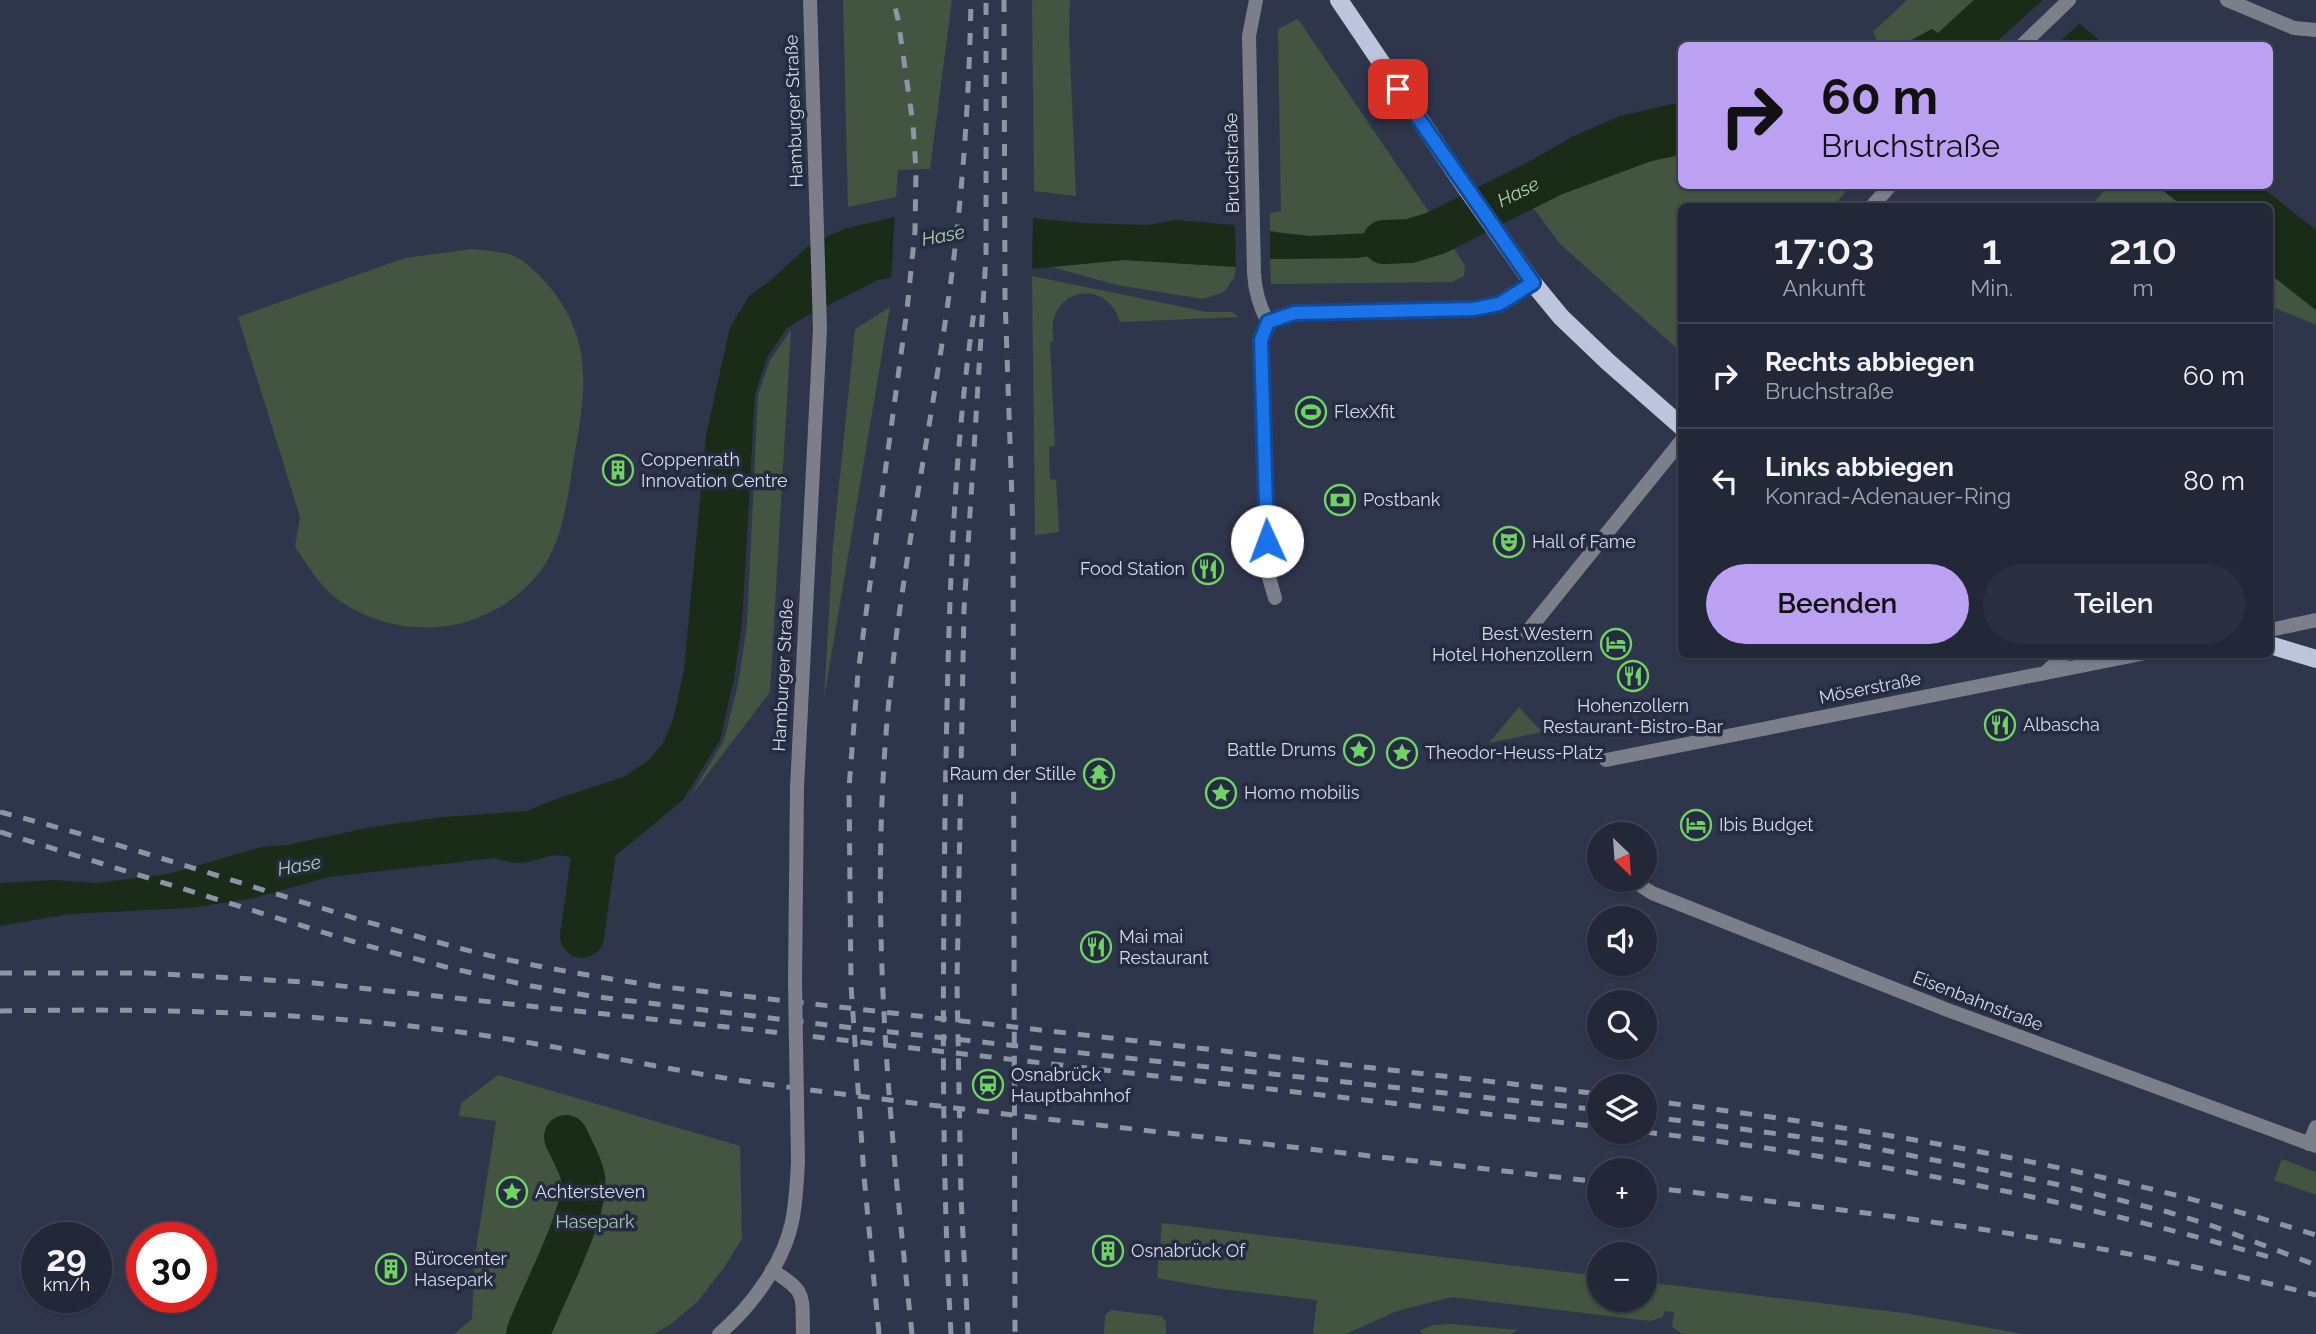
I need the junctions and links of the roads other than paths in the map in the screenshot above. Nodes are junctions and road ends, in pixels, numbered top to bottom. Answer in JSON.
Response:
{"nodes":[{"id":1,"x":810,"y":0,"type":"edge"},
{"id":2,"x":1256,"y":0,"type":"edge"},
{"id":3,"x":1339,"y":0,"type":"edge"},
{"id":4,"x":2227,"y":0,"type":"edge"},
{"id":5,"x":2242,"y":0,"type":"edge"},
{"id":6,"x":2065,"y":4,"type":"edge"},
{"id":7,"x":2254,"y":13,"type":"junction"},
{"id":8,"x":2316,"y":30,"type":"edge"},
{"id":9,"x":2025,"y":42,"type":"edge"},
{"id":10,"x":1887,"y":189,"type":"edge"},
{"id":11,"x":1875,"y":203,"type":"edge"},
{"id":12,"x":1533,"y":283,"type":"junction"},
{"id":13,"x":1268,"y":322,"type":"junction"},
{"id":14,"x":1678,"y":422,"type":"edge"},
{"id":15,"x":1678,"y":445,"type":"edge"},
{"id":16,"x":1275,"y":598,"type":"dead end"},
{"id":17,"x":2316,"y":621,"type":"edge"},
{"id":18,"x":2273,"y":629,"type":"edge"},
{"id":19,"x":1527,"y":632,"type":"dead end"},
{"id":20,"x":2273,"y":646,"type":"edge"},
{"id":21,"x":2063,"y":658,"type":"edge"},
{"id":22,"x":2121,"y":658,"type":"edge"},
{"id":23,"x":2316,"y":659,"type":"edge"},
{"id":24,"x":2044,"y":673,"type":"junction"},
{"id":25,"x":1606,"y":760,"type":"dead end"},
{"id":26,"x":1650,"y":892,"type":"edge"},
{"id":27,"x":2316,"y":1127,"type":"edge"},
{"id":28,"x":2313,"y":1145,"type":"edge"},
{"id":29,"x":772,"y":1270,"type":"junction"},
{"id":30,"x":719,"y":1334,"type":"edge"},
{"id":31,"x":803,"y":1334,"type":"edge"}],
"edges":[{"from":1,"to":29,"type":"street","name":"Hamburger Straße","bridge":true},
{"from":2,"to":13,"type":"street","name":"Bruchstraße"},
{"from":3,"to":12,"type":"main road"},
{"from":4,"to":7,"type":"street"},
{"from":5,"to":7,"type":"street"},
{"from":6,"to":9,"type":"street"},
{"from":7,"to":8,"type":"street"},
{"from":10,"to":11,"type":"street"},
{"from":12,"to":13,"type":"street"},
{"from":12,"to":14,"type":"main road"},
{"from":13,"to":16,"type":"street"},
{"from":15,"to":19,"type":"street"},
{"from":17,"to":18,"type":"street"},
{"from":20,"to":23,"type":"main road"},
{"from":21,"to":24,"type":"street"},
{"from":22,"to":24,"type":"street","name":"Möserstraße"},
{"from":24,"to":25,"type":"street","name":"Möserstraße"},
{"from":26,"to":28,"type":"street","name":"Eisenbahnstraße"},
{"from":27,"to":28,"type":"street"},
{"from":29,"to":30,"type":"street","name":"Hamburger Straße"},
{"from":29,"to":31,"type":"street"}]}
